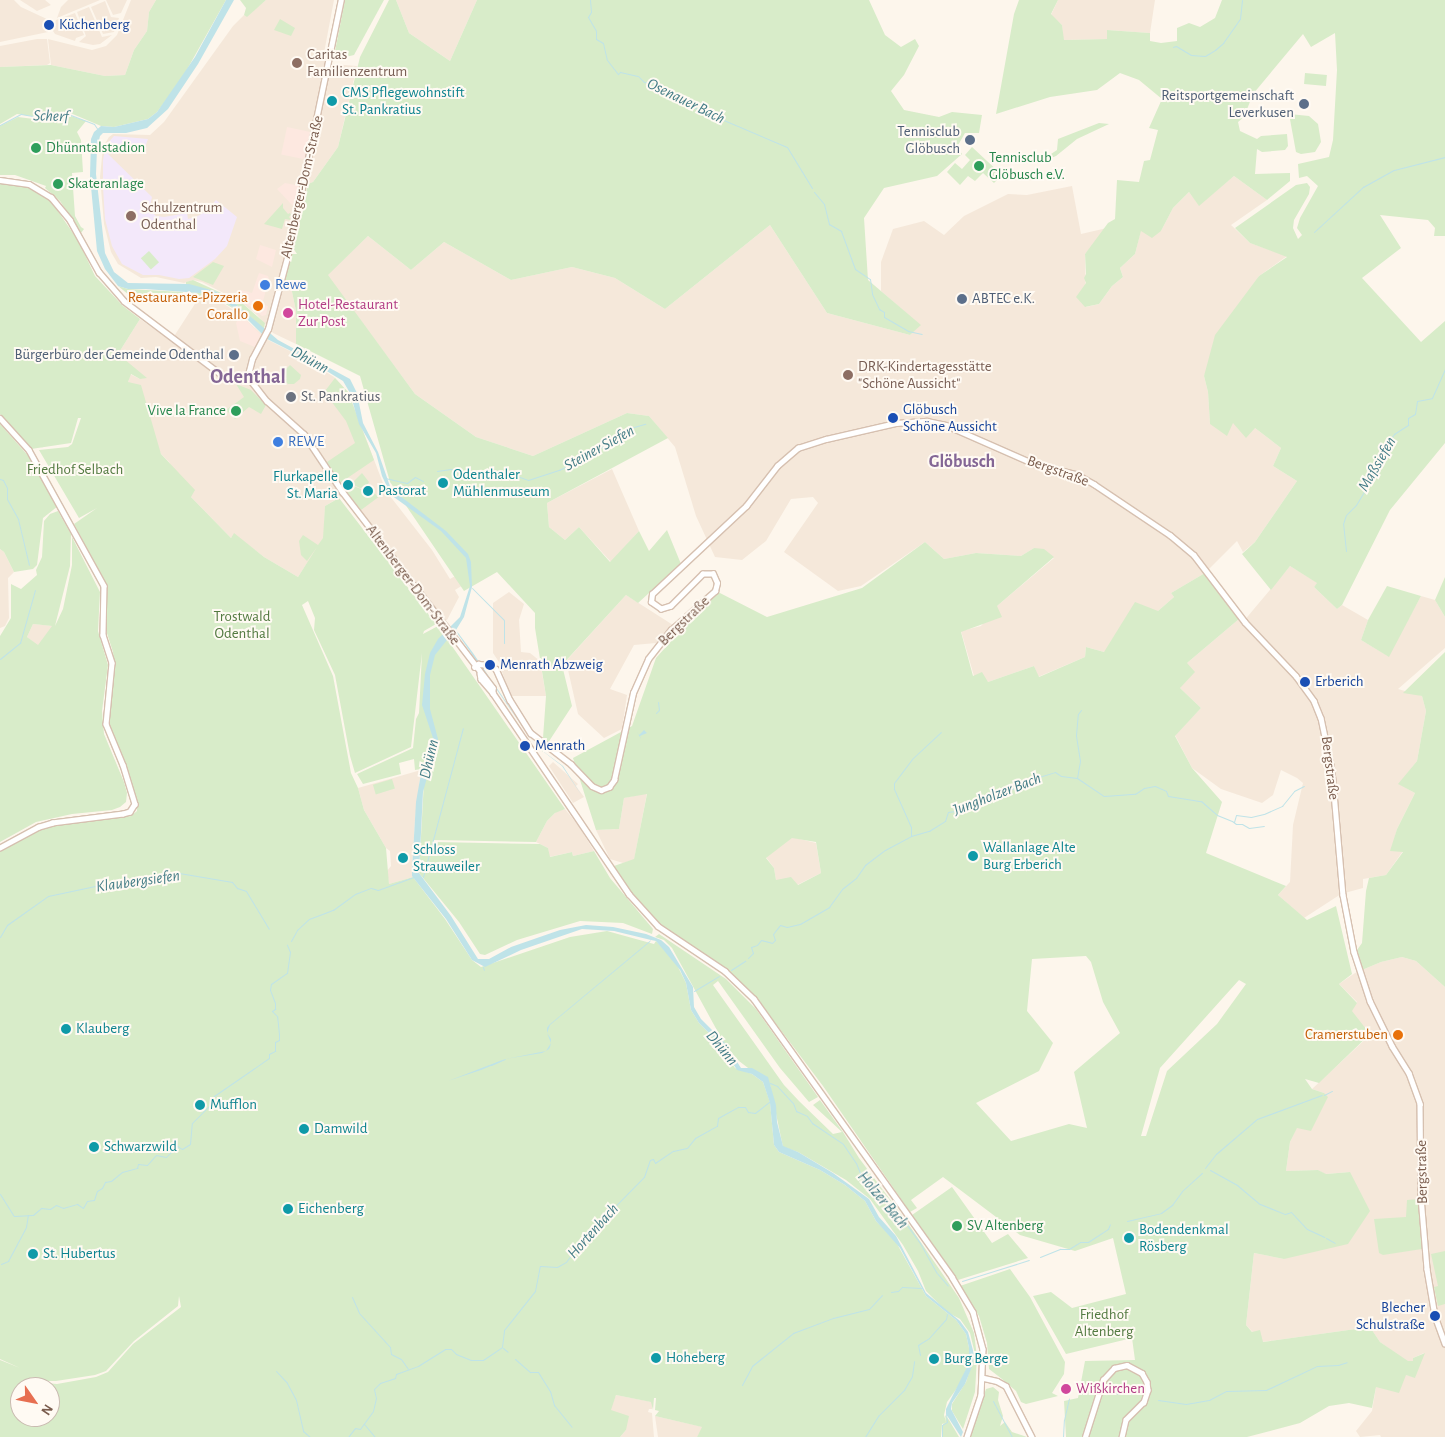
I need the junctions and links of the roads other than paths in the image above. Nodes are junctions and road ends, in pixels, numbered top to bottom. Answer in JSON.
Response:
{"nodes":[{"id":1,"x":342,"y":0,"type":"edge"},
{"id":2,"x":0,"y":180,"type":"edge"},
{"id":3,"x":249,"y":371,"type":"junction"},
{"id":4,"x":242,"y":378,"type":"junction"},
{"id":5,"x":252,"y":382,"type":"junction"},
{"id":6,"x":0,"y":418,"type":"edge"},
{"id":7,"x":492,"y":666,"type":"junction"},
{"id":8,"x":474,"y":667,"type":"junction"},
{"id":9,"x":480,"y":674,"type":"junction"},
{"id":10,"x":484,"y":677,"type":"junction"},
{"id":11,"x":494,"y":693,"type":"junction"},
{"id":12,"x":0,"y":848,"type":"edge"},
{"id":13,"x":1445,"y":1343,"type":"edge"},
{"id":14,"x":984,"y":1378,"type":"junction"},
{"id":15,"x":968,"y":1435,"type":"edge"},
{"id":16,"x":1032,"y":1437,"type":"edge"},
{"id":17,"x":1085,"y":1437,"type":"edge"},
{"id":18,"x":1122,"y":1437,"type":"edge"}],
"edges":[{"from":1,"to":3,"type":"street","name":"Altenberger-Dom-Straße"},
{"from":2,"to":4,"type":"street"},
{"from":3,"to":4,"type":"street"},
{"from":3,"to":5,"type":"street"},
{"from":4,"to":5,"type":"street"},
{"from":5,"to":8,"type":"street","name":"Altenberger-Dom-Straße"},
{"from":6,"to":12,"type":"street"},
{"from":7,"to":8,"type":"street"},
{"from":7,"to":10,"type":"street"},
{"from":7,"to":13,"type":"street","name":"Bergstraße"},
{"from":8,"to":9,"type":"street","name":"Altenberger-Dom-Straße"},
{"from":9,"to":10,"type":"street","name":"Altenberger-Dom-Straße"},
{"from":9,"to":11,"type":"street","name":"Altenberger-Dom-Straße"},
{"from":10,"to":11,"type":"street","name":"Altenberger-Dom-Straße"},
{"from":11,"to":14,"type":"street","name":"Altenberger-Dom-Straße"},
{"from":14,"to":15,"type":"street"},
{"from":14,"to":16,"type":"street"},
{"from":17,"to":18,"type":"street"}]}
